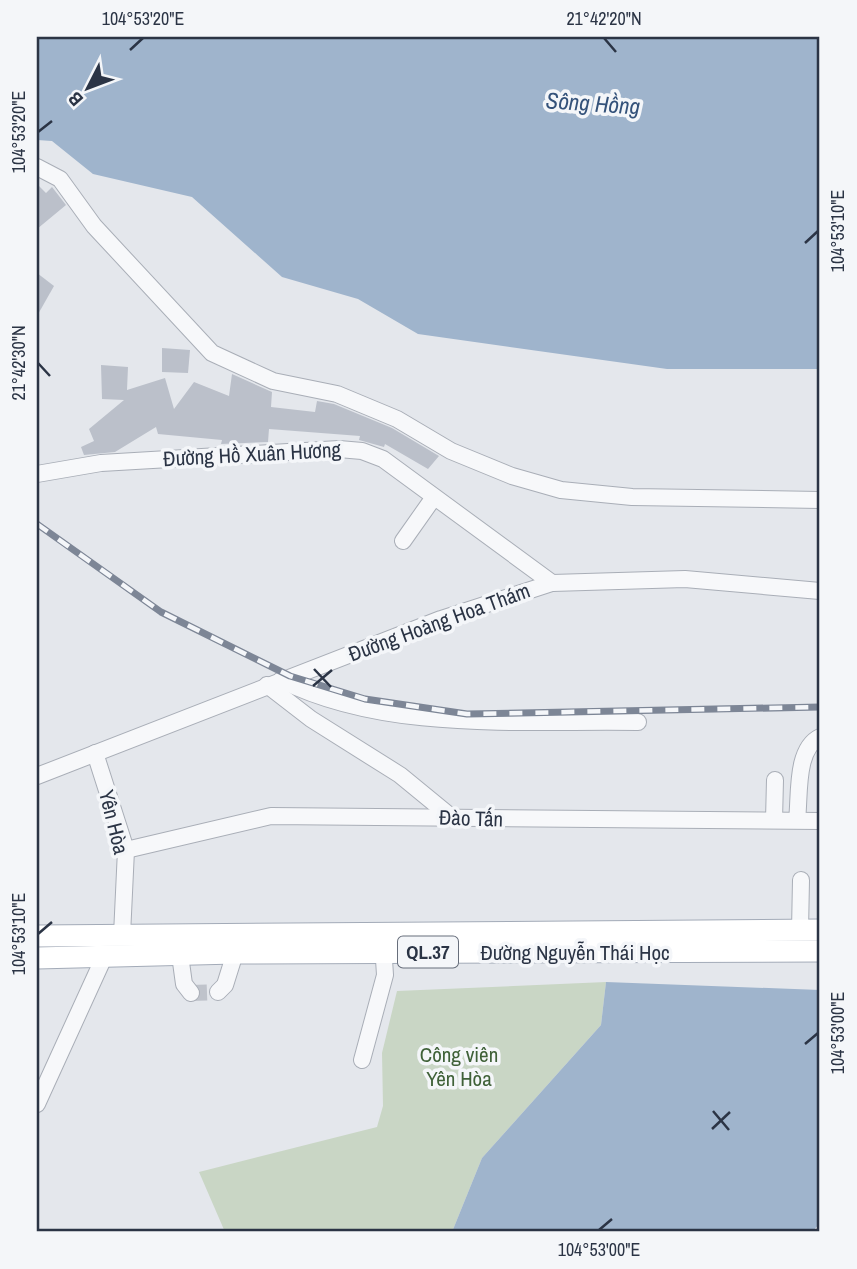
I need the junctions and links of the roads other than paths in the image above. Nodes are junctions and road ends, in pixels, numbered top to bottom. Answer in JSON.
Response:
{"nodes":[{"id":1,"x":37,"y":167,"type":"edge"},
{"id":2,"x":37,"y":474,"type":"edge"},
{"id":3,"x":434,"y":497,"type":"junction"},
{"id":4,"x":820,"y":500,"type":"edge"},
{"id":5,"x":403,"y":541,"type":"dead end"},
{"id":6,"x":552,"y":583,"type":"junction"},
{"id":7,"x":820,"y":591,"type":"edge"},
{"id":8,"x":274,"y":682,"type":"junction"},
{"id":9,"x":638,"y":722,"type":"dead end"},
{"id":10,"x":820,"y":737,"type":"edge"},
{"id":11,"x":95,"y":753,"type":"junction"},
{"id":12,"x":37,"y":776,"type":"edge"},
{"id":13,"x":775,"y":780,"type":"dead end"},
{"id":14,"x":450,"y":817,"type":"junction"},
{"id":15,"x":774,"y":820,"type":"junction"},
{"id":16,"x":797,"y":820,"type":"junction"},
{"id":17,"x":820,"y":821,"type":"edge"},
{"id":18,"x":126,"y":850,"type":"junction"},
{"id":19,"x":801,"y":880,"type":"dead end"},
{"id":20,"x":810,"y":930,"type":"edge"},
{"id":21,"x":122,"y":935,"type":"junction"},
{"id":22,"x":37,"y":936,"type":"edge"},
{"id":23,"x":383,"y":942,"type":"junction"},
{"id":24,"x":820,"y":951,"type":"edge"},
{"id":25,"x":235,"y":953,"type":"junction"},
{"id":26,"x":105,"y":955,"type":"junction"},
{"id":27,"x":180,"y":955,"type":"junction"},
{"id":28,"x":37,"y":958,"type":"edge"},
{"id":29,"x":218,"y":992,"type":"dead end"},
{"id":30,"x":191,"y":993,"type":"dead end"},
{"id":31,"x":362,"y":1060,"type":"dead end"},
{"id":32,"x":37,"y":1104,"type":"edge"}],
"edges":[{"from":1,"to":4,"type":"street"},
{"from":2,"to":3,"type":"street","name":"Đường Hồ Xuân Hương"},
{"from":3,"to":5,"type":"street"},
{"from":3,"to":6,"type":"street","name":"Đường Hồ Xuân Hương"},
{"from":6,"to":7,"type":"street","name":"Đường Hoàng Hoa Thám"},
{"from":6,"to":8,"type":"street","name":"Đường Hoàng Hoa Thám"},
{"from":8,"to":9,"type":"street"},
{"from":8,"to":11,"type":"street","name":"Đường Hoàng Hoa Thám"},
{"from":8,"to":14,"type":"street"},
{"from":10,"to":16,"type":"street"},
{"from":11,"to":12,"type":"street","name":"Đường Hoàng Hoa Thám"},
{"from":11,"to":18,"type":"street","name":"Yên Hòa"},
{"from":13,"to":15,"type":"street"},
{"from":14,"to":15,"type":"street","name":"Đào Tấn"},
{"from":14,"to":18,"type":"street","name":"Đào Tấn"},
{"from":15,"to":16,"type":"street","name":"Đào Tấn"},
{"from":16,"to":17,"type":"street","name":"Đào Tấn"},
{"from":18,"to":21,"type":"street","name":"Yên Hòa"},
{"from":19,"to":20,"type":"street"},
{"from":20,"to":23,"type":"main road","name":"Đường Nguyễn Thái Học","number":"QL.37"},
{"from":21,"to":22,"type":"main road","name":"Đường Nguyễn Thái Học","number":"QL.37"},
{"from":21,"to":23,"type":"main road","name":"Đường Nguyễn Thái Học","number":"QL.37"},
{"from":23,"to":24,"type":"main road","name":"Đường Nguyễn Thái Học","number":"QL.37"},
{"from":23,"to":25,"type":"main road","name":"Đường Nguyễn Thái Học","number":"QL.37"},
{"from":23,"to":31,"type":"street"},
{"from":25,"to":27,"type":"main road","name":"Đường Nguyễn Thái Học","number":"QL.37"},
{"from":25,"to":29,"type":"street"},
{"from":26,"to":27,"type":"main road","name":"Đường Nguyễn Thái Học","number":"QL.37"},
{"from":26,"to":28,"type":"main road","name":"Đường Nguyễn Thái Học","number":"QL.37"},
{"from":26,"to":32,"type":"street"},
{"from":27,"to":30,"type":"street"}]}
